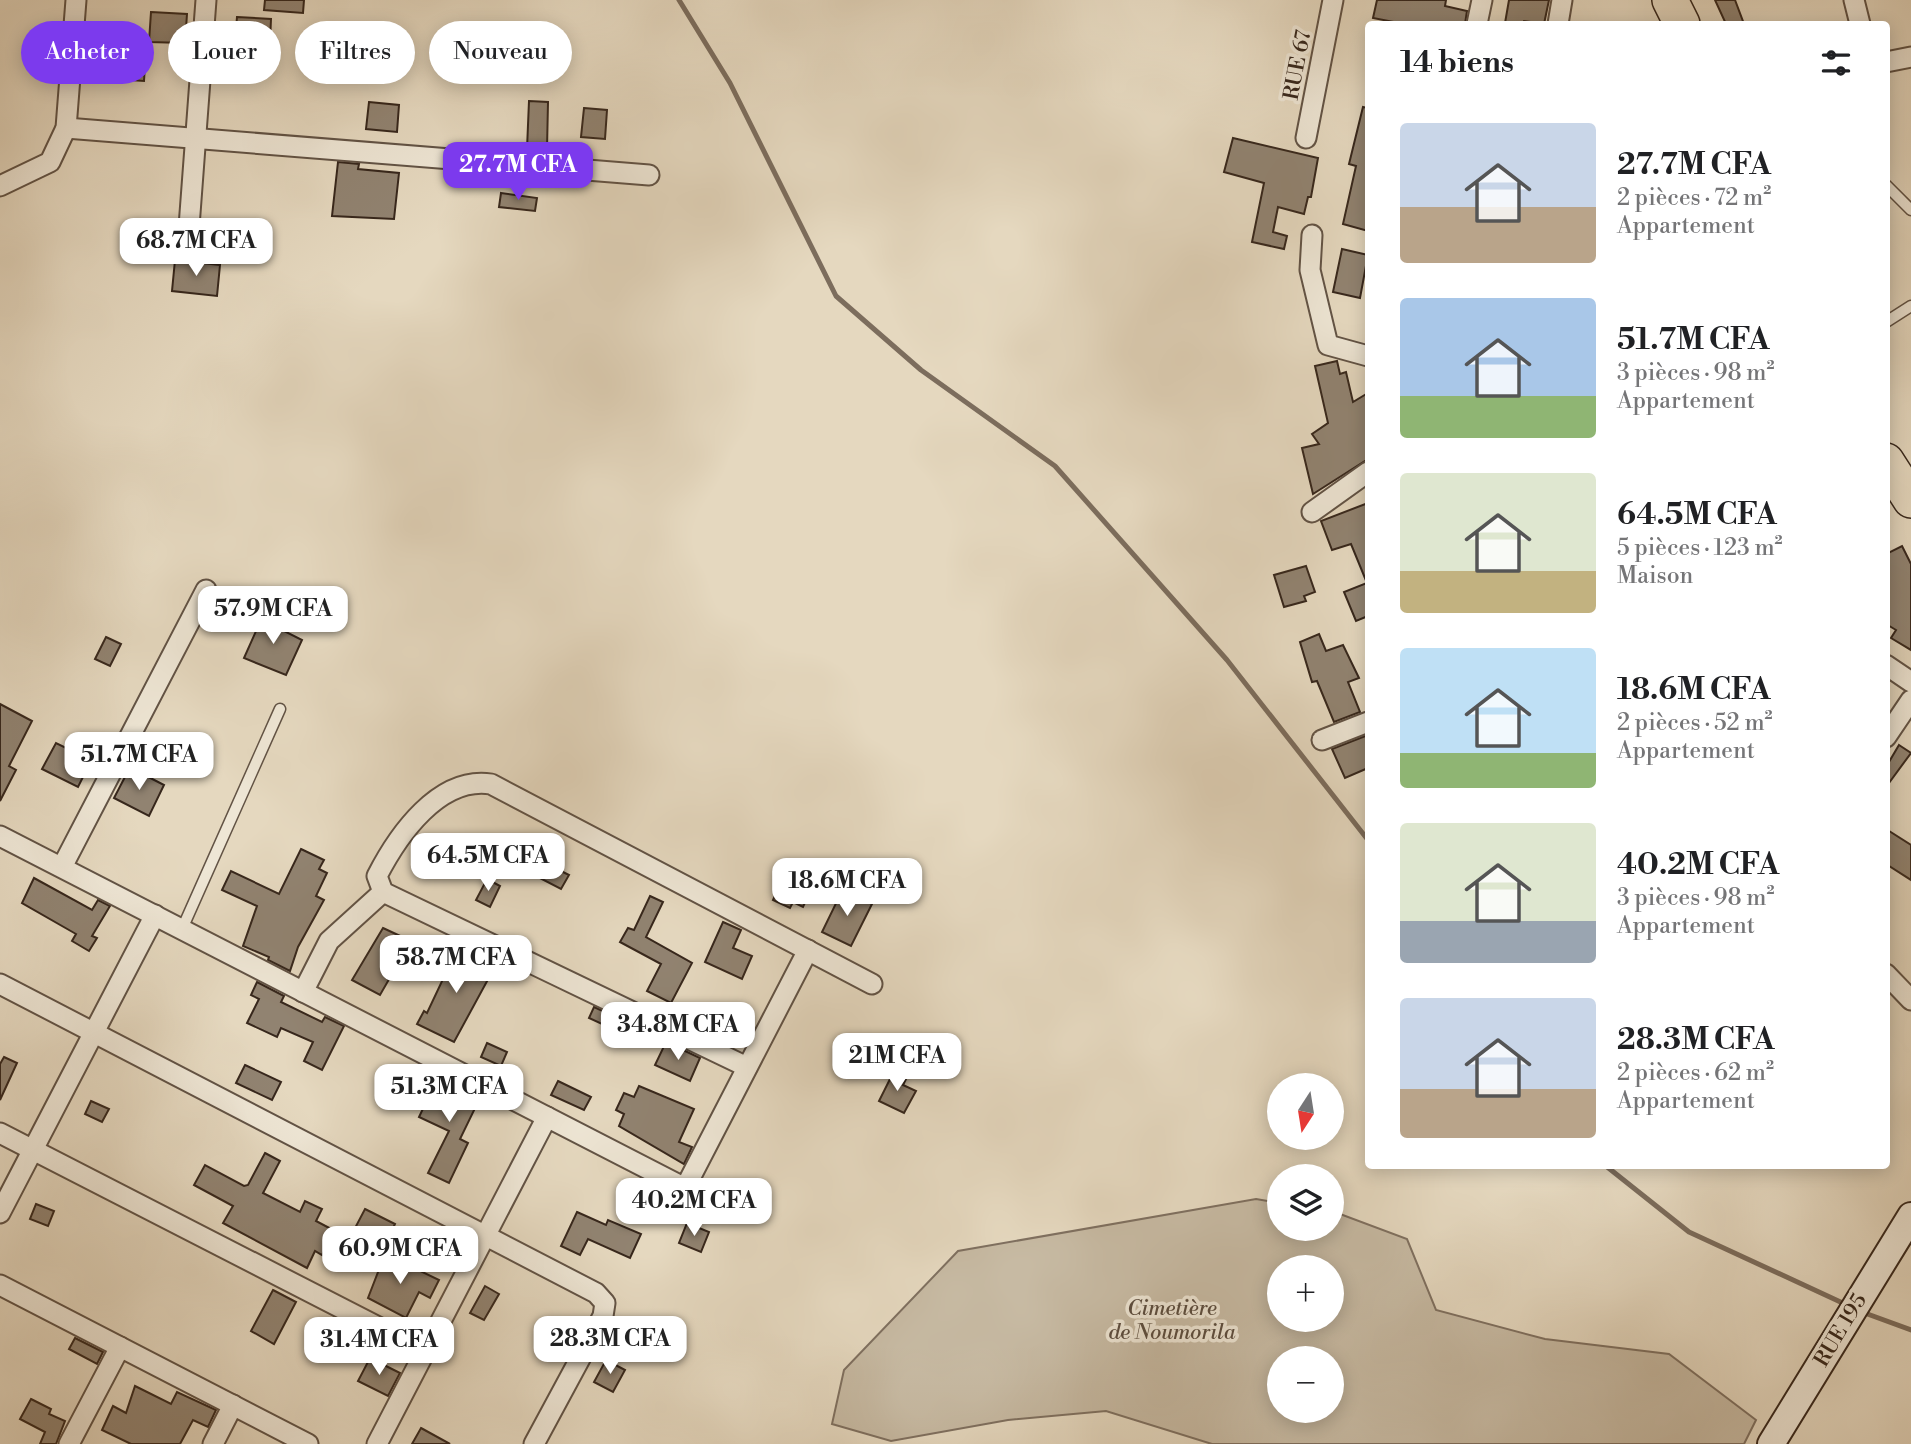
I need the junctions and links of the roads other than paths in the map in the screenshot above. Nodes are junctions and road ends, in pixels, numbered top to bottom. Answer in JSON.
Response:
{"nodes":[{"id":1,"x":76,"y":0,"type":"edge"},
{"id":2,"x":206,"y":0,"type":"edge"},
{"id":3,"x":1333,"y":0,"type":"edge"},
{"id":4,"x":1482,"y":0,"type":"edge"},
{"id":5,"x":1562,"y":0,"type":"edge"},
{"id":6,"x":1670,"y":0,"type":"edge"},
{"id":7,"x":1854,"y":0,"type":"edge"},
{"id":8,"x":1478,"y":21,"type":"edge"},
{"id":9,"x":1558,"y":21,"type":"edge"},
{"id":10,"x":1680,"y":21,"type":"edge"},
{"id":11,"x":1859,"y":21,"type":"edge"},
{"id":12,"x":1911,"y":57,"type":"edge"},
{"id":13,"x":1890,"y":61,"type":"edge"},
{"id":14,"x":66,"y":128,"type":"junction"},
{"id":15,"x":195,"y":138,"type":"junction"},
{"id":16,"x":1306,"y":138,"type":"dead end"},
{"id":17,"x":649,"y":175,"type":"dead end"},
{"id":18,"x":0,"y":186,"type":"edge"},
{"id":19,"x":1890,"y":189,"type":"edge"},
{"id":20,"x":1911,"y":210,"type":"edge"},
{"id":21,"x":1312,"y":235,"type":"dead end"},
{"id":22,"x":188,"y":240,"type":"dead end"},
{"id":23,"x":1911,"y":306,"type":"edge"},
{"id":24,"x":1890,"y":319,"type":"edge"},
{"id":25,"x":1365,"y":355,"type":"edge"},
{"id":26,"x":1890,"y":467,"type":"edge"},
{"id":27,"x":1365,"y":474,"type":"edge"},
{"id":28,"x":1911,"y":500,"type":"edge"},
{"id":29,"x":1312,"y":512,"type":"dead end"},
{"id":30,"x":206,"y":590,"type":"dead end"},
{"id":31,"x":1890,"y":668,"type":"edge"},
{"id":32,"x":1911,"y":682,"type":"edge"},
{"id":33,"x":1911,"y":700,"type":"edge"},
{"id":34,"x":280,"y":709,"type":"dead end"},
{"id":35,"x":1365,"y":723,"type":"edge"},
{"id":36,"x":1890,"y":731,"type":"edge"},
{"id":37,"x":1322,"y":740,"type":"dead end"},
{"id":38,"x":0,"y":836,"type":"edge"},
{"id":39,"x":62,"y":867,"type":"junction"},
{"id":40,"x":383,"y":892,"type":"junction"},
{"id":41,"x":155,"y":915,"type":"junction"},
{"id":42,"x":182,"y":929,"type":"junction"},
{"id":43,"x":808,"y":950,"type":"junction"},
{"id":44,"x":1890,"y":978,"type":"edge"},
{"id":45,"x":0,"y":984,"type":"edge"},
{"id":46,"x":873,"y":984,"type":"dead end"},
{"id":47,"x":303,"y":992,"type":"junction"},
{"id":48,"x":1911,"y":1000,"type":"edge"},
{"id":49,"x":94,"y":1032,"type":"junction"},
{"id":50,"x":747,"y":1068,"type":"junction"},
{"id":51,"x":547,"y":1117,"type":"junction"},
{"id":52,"x":0,"y":1133,"type":"edge"},
{"id":53,"x":33,"y":1150,"type":"junction"},
{"id":54,"x":0,"y":1213,"type":"edge"},
{"id":55,"x":1911,"y":1216,"type":"edge"},
{"id":56,"x":486,"y":1234,"type":"junction"},
{"id":57,"x":0,"y":1285,"type":"edge"},
{"id":58,"x":120,"y":1347,"type":"junction"},
{"id":59,"x":425,"y":1351,"type":"junction"},
{"id":60,"x":233,"y":1405,"type":"junction"},
{"id":61,"x":69,"y":1444,"type":"edge"},
{"id":62,"x":213,"y":1444,"type":"edge"},
{"id":63,"x":308,"y":1444,"type":"edge"},
{"id":64,"x":377,"y":1444,"type":"edge"},
{"id":65,"x":534,"y":1444,"type":"edge"},
{"id":66,"x":1771,"y":1444,"type":"edge"}],
"edges":[{"from":1,"to":14,"type":"street"},
{"from":2,"to":15,"type":"street"},
{"from":3,"to":16,"type":"street","name":"RUE 67"},
{"from":4,"to":8,"type":"street"},
{"from":5,"to":9,"type":"street"},
{"from":6,"to":10,"type":"highway"},
{"from":7,"to":11,"type":"street"},
{"from":12,"to":13,"type":"street"},
{"from":14,"to":15,"type":"street"},
{"from":14,"to":18,"type":"street"},
{"from":15,"to":17,"type":"street"},
{"from":15,"to":22,"type":"street"},
{"from":19,"to":20,"type":"lane"},
{"from":21,"to":25,"type":"street"},
{"from":23,"to":24,"type":"lane"},
{"from":26,"to":28,"type":"highway"},
{"from":27,"to":29,"type":"street"},
{"from":30,"to":39,"type":"street"},
{"from":31,"to":32,"type":"street"},
{"from":33,"to":36,"type":"street"},
{"from":34,"to":42,"type":"lane"},
{"from":35,"to":37,"type":"street"},
{"from":38,"to":39,"type":"street"},
{"from":39,"to":41,"type":"street"},
{"from":40,"to":43,"type":"street"},
{"from":40,"to":47,"type":"street"},
{"from":40,"to":50,"type":"street"},
{"from":41,"to":42,"type":"street"},
{"from":41,"to":49,"type":"street"},
{"from":42,"to":47,"type":"street"},
{"from":43,"to":46,"type":"street"},
{"from":43,"to":50,"type":"street"},
{"from":44,"to":48,"type":"street"},
{"from":45,"to":49,"type":"street"},
{"from":47,"to":51,"type":"street"},
{"from":49,"to":53,"type":"street"},
{"from":49,"to":56,"type":"street"},
{"from":50,"to":51,"type":"street"},
{"from":51,"to":56,"type":"street"},
{"from":52,"to":53,"type":"street"},
{"from":53,"to":54,"type":"street"},
{"from":53,"to":59,"type":"street"},
{"from":55,"to":66,"type":"street","name":"RUE 195"},
{"from":56,"to":59,"type":"street"},
{"from":56,"to":65,"type":"street"},
{"from":57,"to":58,"type":"street"},
{"from":58,"to":60,"type":"street"},
{"from":58,"to":61,"type":"street"},
{"from":59,"to":64,"type":"street"},
{"from":60,"to":62,"type":"street"},
{"from":60,"to":63,"type":"street"}]}
